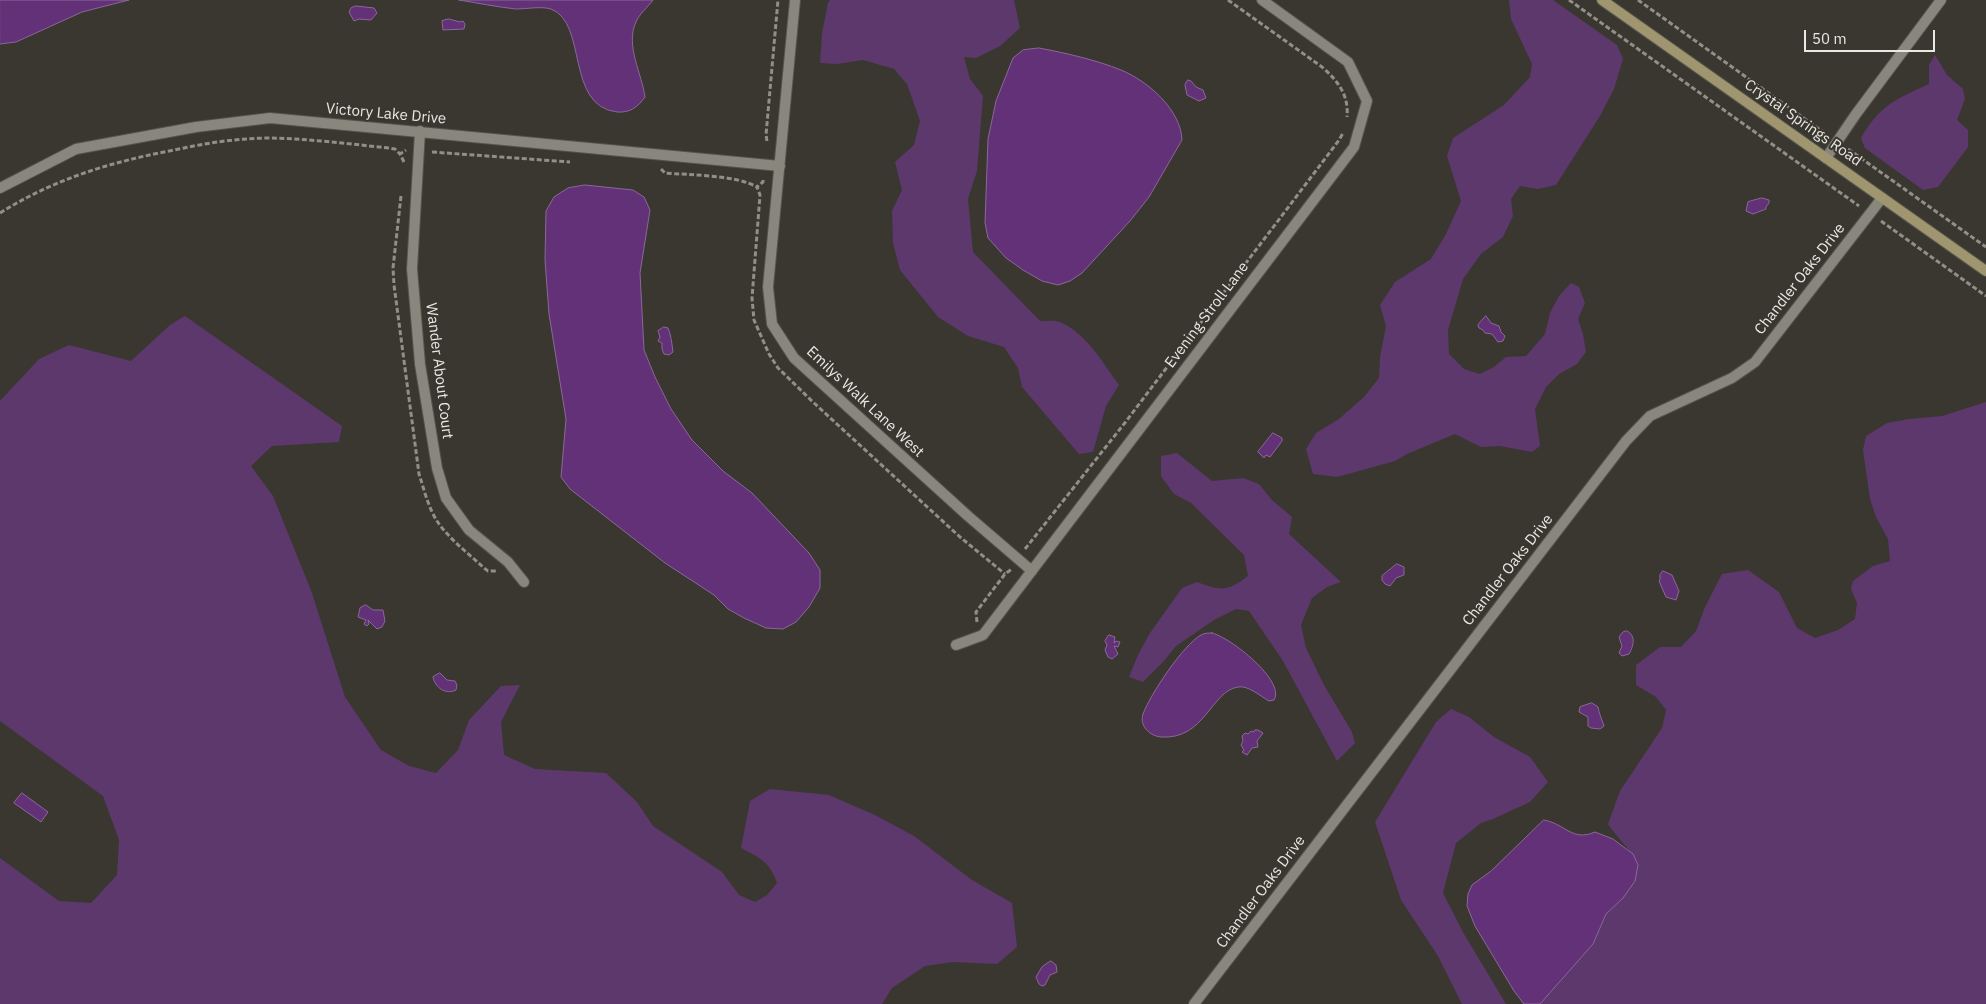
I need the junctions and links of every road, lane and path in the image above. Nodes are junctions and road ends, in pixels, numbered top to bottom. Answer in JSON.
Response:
{"nodes":[{"id":1,"x":778,"y":0,"type":"edge"},
{"id":2,"x":795,"y":0,"type":"edge"},
{"id":3,"x":1228,"y":0,"type":"edge"},
{"id":4,"x":1262,"y":0,"type":"edge"},
{"id":5,"x":1569,"y":0,"type":"edge"},
{"id":6,"x":1602,"y":0,"type":"edge"},
{"id":7,"x":1638,"y":0,"type":"edge"},
{"id":8,"x":1941,"y":0,"type":"edge"},
{"id":9,"x":1346,"y":124,"type":"dead end"},
{"id":10,"x":420,"y":132,"type":"junction"},
{"id":11,"x":1343,"y":132,"type":"dead end"},
{"id":12,"x":1838,"y":142,"type":"junction"},
{"id":13,"x":419,"y":151,"type":"junction"},
{"id":14,"x":400,"y":154,"type":"junction"},
{"id":15,"x":1826,"y":158,"type":"junction"},
{"id":16,"x":572,"y":162,"type":"dead end"},
{"id":17,"x":765,"y":165,"type":"junction"},
{"id":18,"x":780,"y":166,"type":"junction"},
{"id":19,"x":656,"y":169,"type":"dead end"},
{"id":20,"x":403,"y":170,"type":"dead end"},
{"id":21,"x":757,"y":187,"type":"junction"},
{"id":22,"x":0,"y":188,"type":"edge"},
{"id":23,"x":402,"y":188,"type":"dead end"},
{"id":24,"x":1882,"y":198,"type":"junction"},
{"id":25,"x":0,"y":213,"type":"edge"},
{"id":26,"x":1870,"y":214,"type":"junction"},
{"id":27,"x":1986,"y":247,"type":"edge"},
{"id":28,"x":1986,"y":271,"type":"edge"},
{"id":29,"x":1986,"y":296,"type":"edge"},
{"id":30,"x":1018,"y":560,"type":"junction"},
{"id":31,"x":508,"y":562,"type":"junction"},
{"id":32,"x":1032,"y":571,"type":"junction"},
{"id":33,"x":1005,"y":574,"type":"junction"},
{"id":34,"x":524,"y":582,"type":"dead end"},
{"id":35,"x":983,"y":635,"type":"junction"},
{"id":36,"x":956,"y":645,"type":"dead end"},
{"id":37,"x":1194,"y":1004,"type":"edge"}],
"edges":[{"from":1,"to":17,"type":"path"},
{"from":2,"to":18,"type":"street","name":"Emilys Walk Lane West"},
{"from":3,"to":9,"type":"path"},
{"from":4,"to":32,"type":"street","name":"Evening Stroll Lane"},
{"from":5,"to":26,"type":"path"},
{"from":6,"to":15,"type":"street","name":"Crystal Springs Road"},
{"from":7,"to":12,"type":"path"},
{"from":8,"to":12,"type":"street"},
{"from":10,"to":13,"type":"street","name":"Wander About Court"},
{"from":10,"to":17,"type":"street","name":"Victory Lake Drive"},
{"from":10,"to":22,"type":"street","name":"Victory Lake Drive"},
{"from":11,"to":30,"type":"path"},
{"from":12,"to":15,"type":"street"},
{"from":12,"to":27,"type":"path"},
{"from":13,"to":14,"type":"path"},
{"from":13,"to":16,"type":"path"},
{"from":13,"to":31,"type":"street","name":"Wander About Court"},
{"from":14,"to":20,"type":"path"},
{"from":14,"to":25,"type":"path"},
{"from":15,"to":24,"type":"street","name":"Crystal Springs Road"},
{"from":17,"to":18,"type":"street","name":"Victory Lake Drive"},
{"from":17,"to":21,"type":"path"},
{"from":18,"to":30,"type":"street","name":"Emilys Walk Lane West"},
{"from":19,"to":21,"type":"path"},
{"from":21,"to":33,"type":"path"},
{"from":23,"to":31,"type":"path"},
{"from":24,"to":26,"type":"street","name":"Chandler Oaks Drive"},
{"from":24,"to":28,"type":"street","name":"Crystal Springs Road"},
{"from":26,"to":29,"type":"path"},
{"from":26,"to":37,"type":"street","name":"Chandler Oaks Drive"},
{"from":30,"to":32,"type":"street","name":"Emilys Walk Lane West"},
{"from":30,"to":33,"type":"path"},
{"from":31,"to":34,"type":"street","name":"Wander About Court"},
{"from":32,"to":35,"type":"street","name":"Evening Stroll Lane"},
{"from":33,"to":35,"type":"path"},
{"from":35,"to":36,"type":"street"}]}
